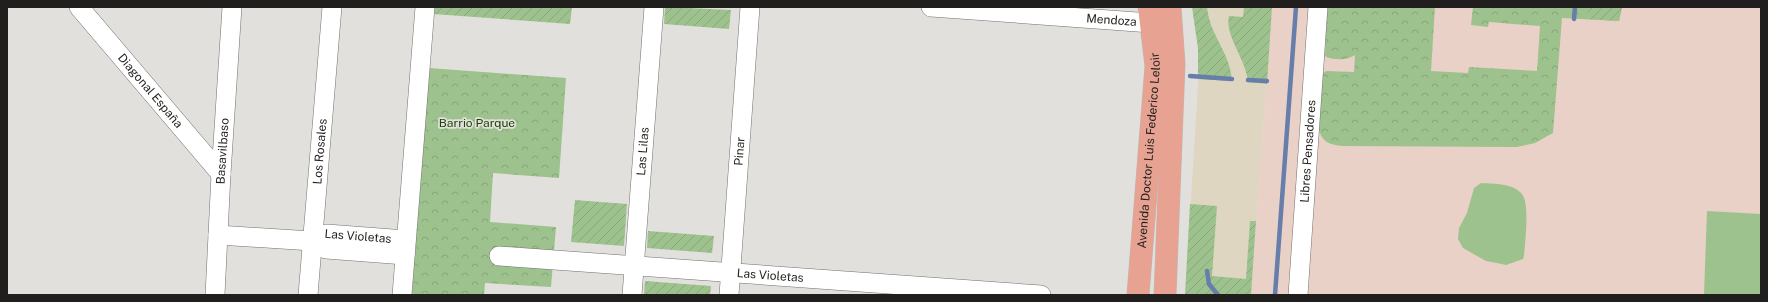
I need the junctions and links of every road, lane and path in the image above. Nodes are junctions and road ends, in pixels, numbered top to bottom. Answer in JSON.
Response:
{"nodes":[{"id":1,"x":79,"y":7,"type":"edge"},
{"id":2,"x":232,"y":7,"type":"edge"},
{"id":3,"x":332,"y":7,"type":"edge"},
{"id":4,"x":425,"y":7,"type":"edge"},
{"id":5,"x":654,"y":7,"type":"edge"},
{"id":6,"x":750,"y":7,"type":"edge"},
{"id":7,"x":931,"y":7,"type":"edge"},
{"id":8,"x":1318,"y":7,"type":"edge"},
{"id":9,"x":1161,"y":15,"type":"edge"},
{"id":10,"x":221,"y":174,"type":"junction"},
{"id":11,"x":218,"y":235,"type":"junction"},
{"id":12,"x":312,"y":241,"type":"junction"},
{"id":13,"x":406,"y":247,"type":"junction"},
{"id":14,"x":499,"y":256,"type":"dead end"},
{"id":15,"x":635,"y":266,"type":"junction"},
{"id":16,"x":731,"y":272,"type":"junction"},
{"id":17,"x":215,"y":295,"type":"edge"},
{"id":18,"x":308,"y":295,"type":"edge"},
{"id":19,"x":402,"y":295,"type":"edge"},
{"id":20,"x":632,"y":295,"type":"edge"},
{"id":21,"x":729,"y":295,"type":"edge"},
{"id":22,"x":1041,"y":295,"type":"edge"},
{"id":23,"x":1138,"y":295,"type":"edge"},
{"id":24,"x":1165,"y":295,"type":"edge"},
{"id":25,"x":1298,"y":295,"type":"edge"}],
"edges":[{"from":1,"to":10,"type":"street","name":"Diagonal España"},
{"from":2,"to":10,"type":"street","name":"Basavilbaso"},
{"from":3,"to":12,"type":"street","name":"Los Rosales"},
{"from":4,"to":13,"type":"street"},
{"from":5,"to":15,"type":"street","name":"Las Lilas"},
{"from":6,"to":16,"type":"street","name":"Pinar"},
{"from":7,"to":9,"type":"street","name":"Mendoza"},
{"from":8,"to":25,"type":"street","name":"Libres Pensadores"},
{"from":9,"to":23,"type":"main road","name":"Avenida Doctor Luis Federico Leloir"},
{"from":9,"to":24,"type":"main road","name":"Avenida Doctor Luis Federico Leloir"},
{"from":10,"to":11,"type":"street","name":"Basavilbaso"},
{"from":11,"to":12,"type":"street","name":"Las Violetas"},
{"from":11,"to":17,"type":"street","name":"Basavilbaso"},
{"from":12,"to":13,"type":"street","name":"Las Violetas"},
{"from":12,"to":18,"type":"street","name":"Los Rosales"},
{"from":13,"to":19,"type":"street"},
{"from":14,"to":15,"type":"street","name":"Las Violetas"},
{"from":15,"to":16,"type":"street","name":"Las Violetas"},
{"from":15,"to":20,"type":"street","name":"Las Lilas"},
{"from":16,"to":21,"type":"street","name":"Pinar"},
{"from":16,"to":22,"type":"street","name":"Las Violetas"}]}
